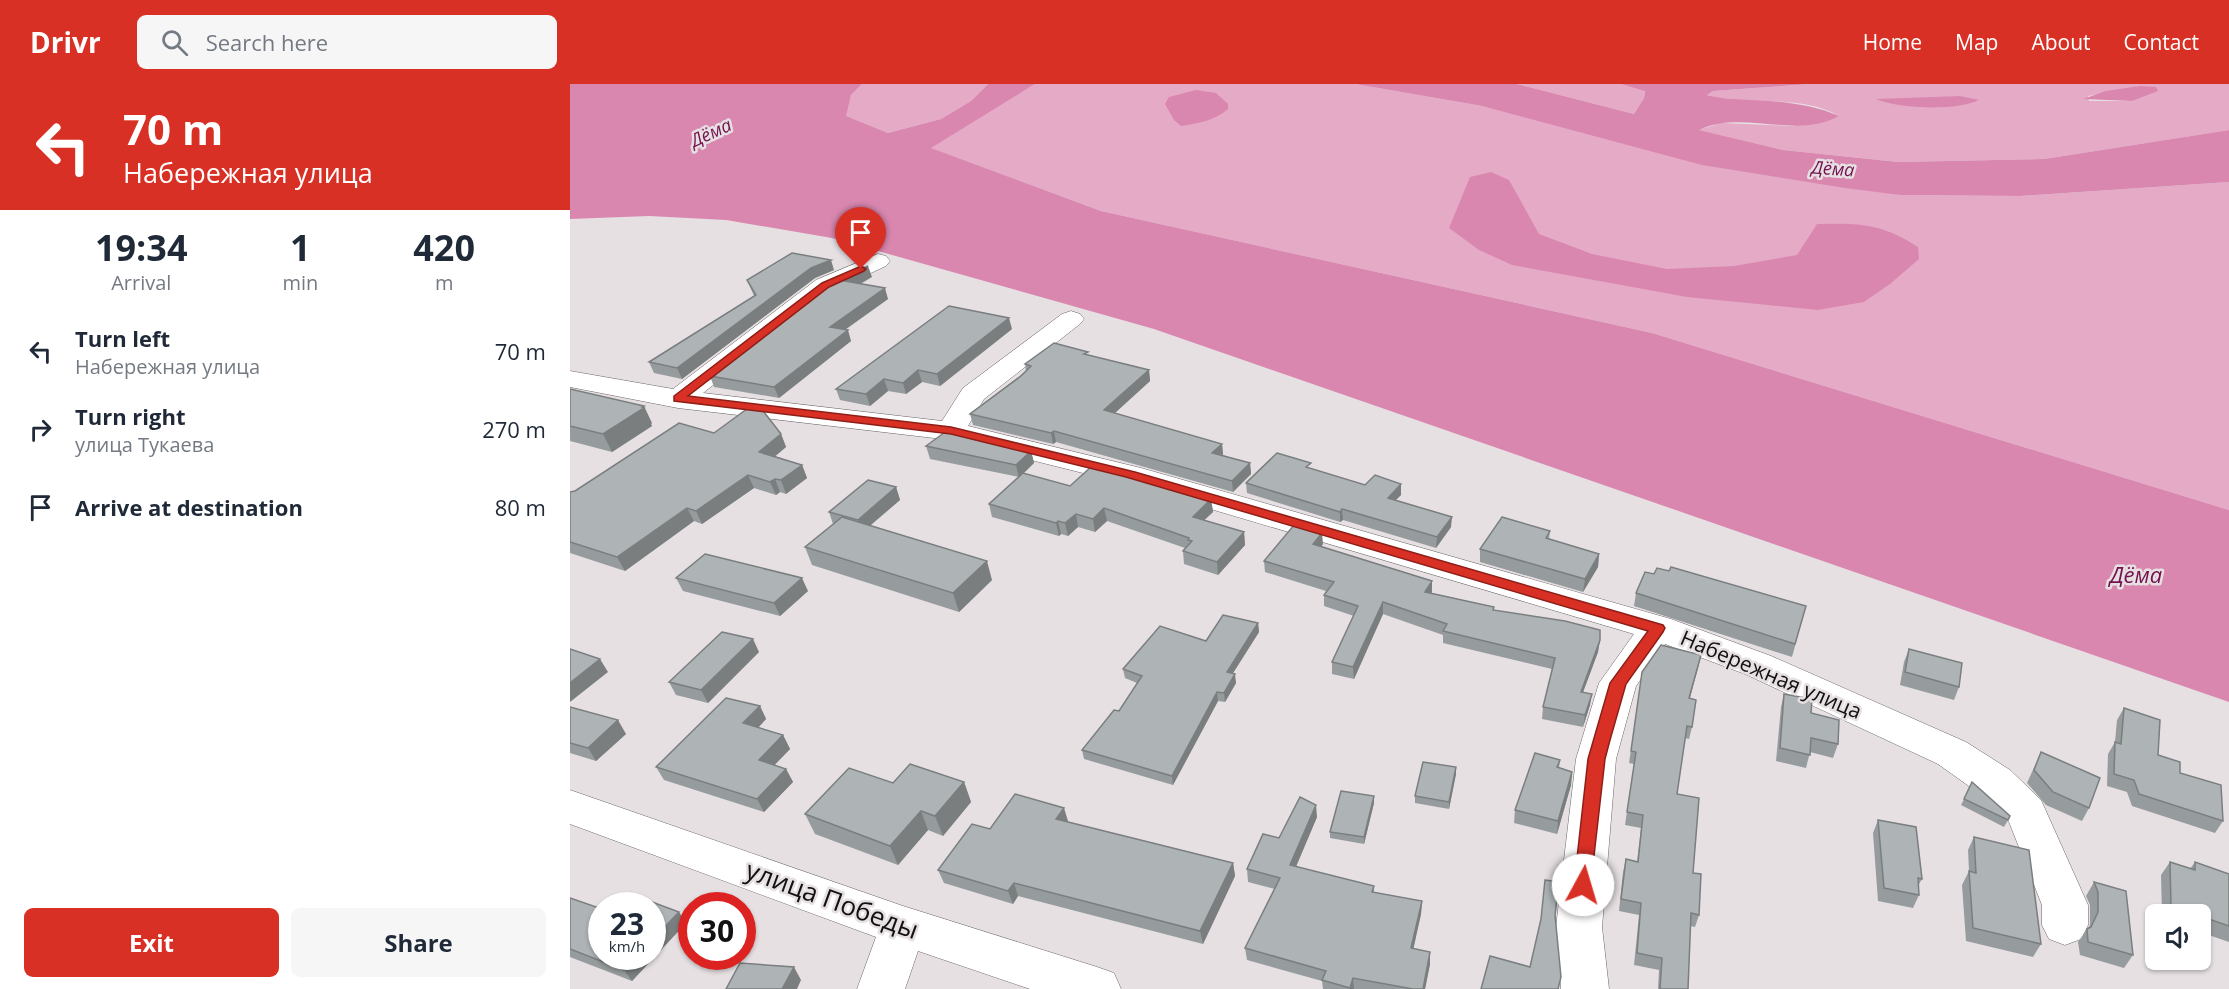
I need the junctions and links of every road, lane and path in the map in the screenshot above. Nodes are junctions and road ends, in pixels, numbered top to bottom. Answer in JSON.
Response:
{"nodes":[{"id":1,"x":878,"y":261,"type":"dead end"},
{"id":2,"x":1071,"y":319,"type":"dead end"},
{"id":3,"x":570,"y":379,"type":"edge"},
{"id":4,"x":676,"y":413,"type":"junction"},
{"id":5,"x":951,"y":430,"type":"junction"},
{"id":6,"x":1658,"y":628,"type":"junction"},
{"id":7,"x":570,"y":807,"type":"edge"},
{"id":8,"x":2065,"y":925,"type":"dead end"},
{"id":9,"x":903,"y":926,"type":"junction"},
{"id":10,"x":881,"y":989,"type":"edge"},
{"id":11,"x":1097,"y":989,"type":"edge"},
{"id":12,"x":1585,"y":989,"type":"edge"}],
"edges":[{"from":1,"to":4,"type":"street"},
{"from":2,"to":5,"type":"street"},
{"from":3,"to":4,"type":"street","name":"Набережная улица"},
{"from":4,"to":5,"type":"street","name":"Набережная улица"},
{"from":5,"to":6,"type":"street","name":"Набережная улица"},
{"from":6,"to":8,"type":"street","name":"Набережная улица"},
{"from":6,"to":12,"type":"street"},
{"from":7,"to":9,"type":"street","name":"улица Победы"},
{"from":9,"to":10,"type":"street"},
{"from":9,"to":11,"type":"street","name":"улица Победы"}]}
